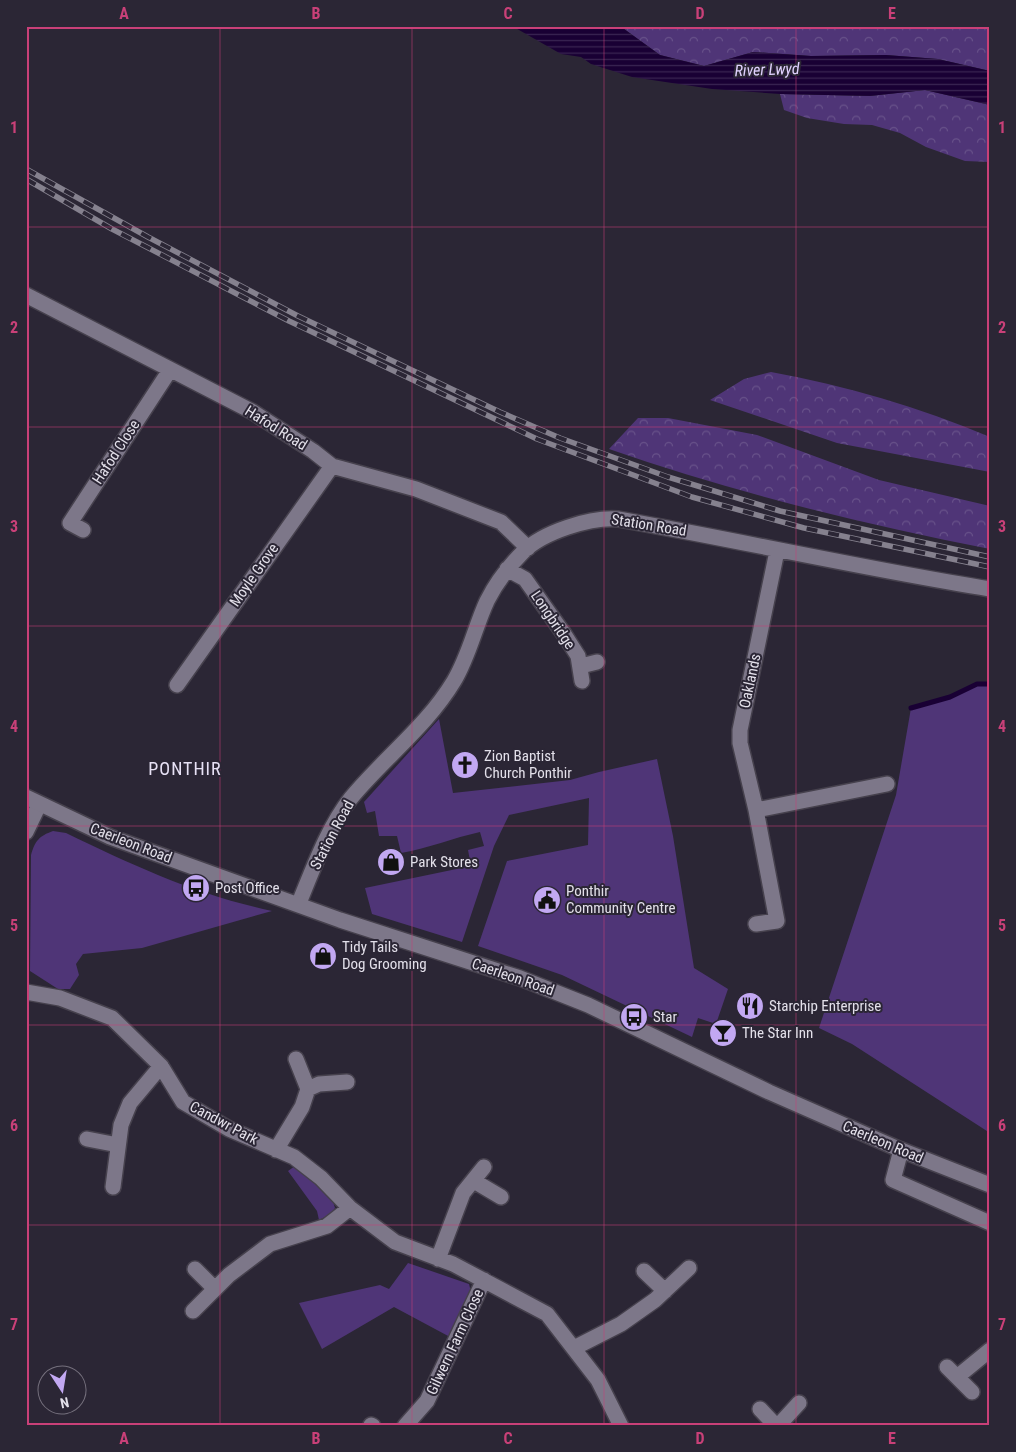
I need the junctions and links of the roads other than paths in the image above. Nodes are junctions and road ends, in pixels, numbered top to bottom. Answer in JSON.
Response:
{"nodes":[{"id":1,"x":26,"y":295,"type":"edge"},
{"id":2,"x":170,"y":370,"type":"junction"},
{"id":3,"x":332,"y":466,"type":"junction"},
{"id":4,"x":83,"y":530,"type":"dead end"},
{"id":5,"x":528,"y":548,"type":"junction"},
{"id":6,"x":777,"y":551,"type":"junction"},
{"id":7,"x":507,"y":568,"type":"junction"},
{"id":8,"x":990,"y":589,"type":"edge"},
{"id":9,"x":598,"y":662,"type":"dead end"},
{"id":10,"x":177,"y":685,"type":"dead end"},
{"id":11,"x":887,"y":784,"type":"dead end"},
{"id":12,"x":33,"y":801,"type":"edge"},
{"id":13,"x":756,"y":810,"type":"junction"},
{"id":14,"x":26,"y":832,"type":"edge"},
{"id":15,"x":299,"y":904,"type":"junction"},
{"id":16,"x":756,"y":924,"type":"dead end"},
{"id":17,"x":26,"y":992,"type":"edge"},
{"id":18,"x":296,"y":1059,"type":"dead end"},
{"id":19,"x":161,"y":1066,"type":"junction"},
{"id":20,"x":347,"y":1082,"type":"dead end"},
{"id":21,"x":308,"y":1089,"type":"junction"},
{"id":22,"x":87,"y":1139,"type":"dead end"},
{"id":23,"x":118,"y":1145,"type":"junction"},
{"id":24,"x":276,"y":1150,"type":"junction"},
{"id":25,"x":901,"y":1150,"type":"junction"},
{"id":26,"x":484,"y":1166,"type":"dead end"},
{"id":27,"x":474,"y":1181,"type":"junction"},
{"id":28,"x":990,"y":1185,"type":"edge"},
{"id":29,"x":113,"y":1187,"type":"dead end"},
{"id":30,"x":501,"y":1197,"type":"dead end"},
{"id":31,"x":350,"y":1208,"type":"junction"},
{"id":32,"x":990,"y":1223,"type":"edge"},
{"id":33,"x":438,"y":1259,"type":"junction"},
{"id":34,"x":689,"y":1268,"type":"dead end"},
{"id":35,"x":196,"y":1269,"type":"dead end"},
{"id":36,"x":644,"y":1271,"type":"dead end"},
{"id":37,"x":484,"y":1280,"type":"junction"},
{"id":38,"x":215,"y":1289,"type":"junction"},
{"id":39,"x":665,"y":1290,"type":"junction"},
{"id":40,"x":193,"y":1311,"type":"dead end"},
{"id":41,"x":574,"y":1348,"type":"junction"},
{"id":42,"x":990,"y":1350,"type":"edge"},
{"id":43,"x":972,"y":1392,"type":"dead end"},
{"id":44,"x":799,"y":1403,"type":"dead end"},
{"id":45,"x":760,"y":1409,"type":"dead end"},
{"id":46,"x":405,"y":1426,"type":"edge"},
{"id":47,"x":621,"y":1426,"type":"edge"},
{"id":48,"x":777,"y":1426,"type":"edge"}],
"edges":[{"from":1,"to":2,"type":"street","name":"Hafod Road"},
{"from":2,"to":3,"type":"street","name":"Hafod Road"},
{"from":2,"to":4,"type":"street","name":"Hafod Close"},
{"from":3,"to":5,"type":"street","name":"Hafod Road"},
{"from":3,"to":10,"type":"street","name":"Moyle Grove"},
{"from":5,"to":6,"type":"street","name":"Station Road"},
{"from":5,"to":7,"type":"street","name":"Station Road"},
{"from":6,"to":8,"type":"street","name":"Station Road"},
{"from":6,"to":13,"type":"street","name":"Oaklands"},
{"from":7,"to":9,"type":"street","name":"Longbridge"},
{"from":7,"to":15,"type":"street","name":"Station Road"},
{"from":11,"to":13,"type":"street"},
{"from":12,"to":14,"type":"street"},
{"from":12,"to":15,"type":"street","name":"Caerleon Road"},
{"from":13,"to":16,"type":"street","name":"Oaklands"},
{"from":15,"to":25,"type":"street","name":"Caerleon Road"},
{"from":17,"to":19,"type":"street","name":"Candwr Park"},
{"from":18,"to":21,"type":"street"},
{"from":19,"to":23,"type":"street"},
{"from":19,"to":24,"type":"street","name":"Candwr Park"},
{"from":20,"to":21,"type":"street"},
{"from":21,"to":24,"type":"street","name":"Candwr Park"},
{"from":22,"to":23,"type":"street"},
{"from":23,"to":29,"type":"street"},
{"from":24,"to":31,"type":"street","name":"Candwr Park"},
{"from":25,"to":28,"type":"street","name":"Caerleon Road"},
{"from":25,"to":32,"type":"street"},
{"from":26,"to":27,"type":"street"},
{"from":27,"to":30,"type":"street"},
{"from":27,"to":33,"type":"street"},
{"from":31,"to":33,"type":"street","name":"Candwr Park"},
{"from":31,"to":38,"type":"street"},
{"from":33,"to":37,"type":"street","name":"Candwr Park"},
{"from":34,"to":39,"type":"street"},
{"from":35,"to":38,"type":"street"},
{"from":36,"to":39,"type":"street"},
{"from":37,"to":41,"type":"street","name":"Candwr Park"},
{"from":37,"to":46,"type":"street","name":"Gilwern Farm Close"},
{"from":38,"to":40,"type":"street"},
{"from":39,"to":41,"type":"street"},
{"from":41,"to":47,"type":"street","name":"Candwr Park"},
{"from":42,"to":43,"type":"street"},
{"from":44,"to":48,"type":"street"},
{"from":45,"to":48,"type":"street"}]}
